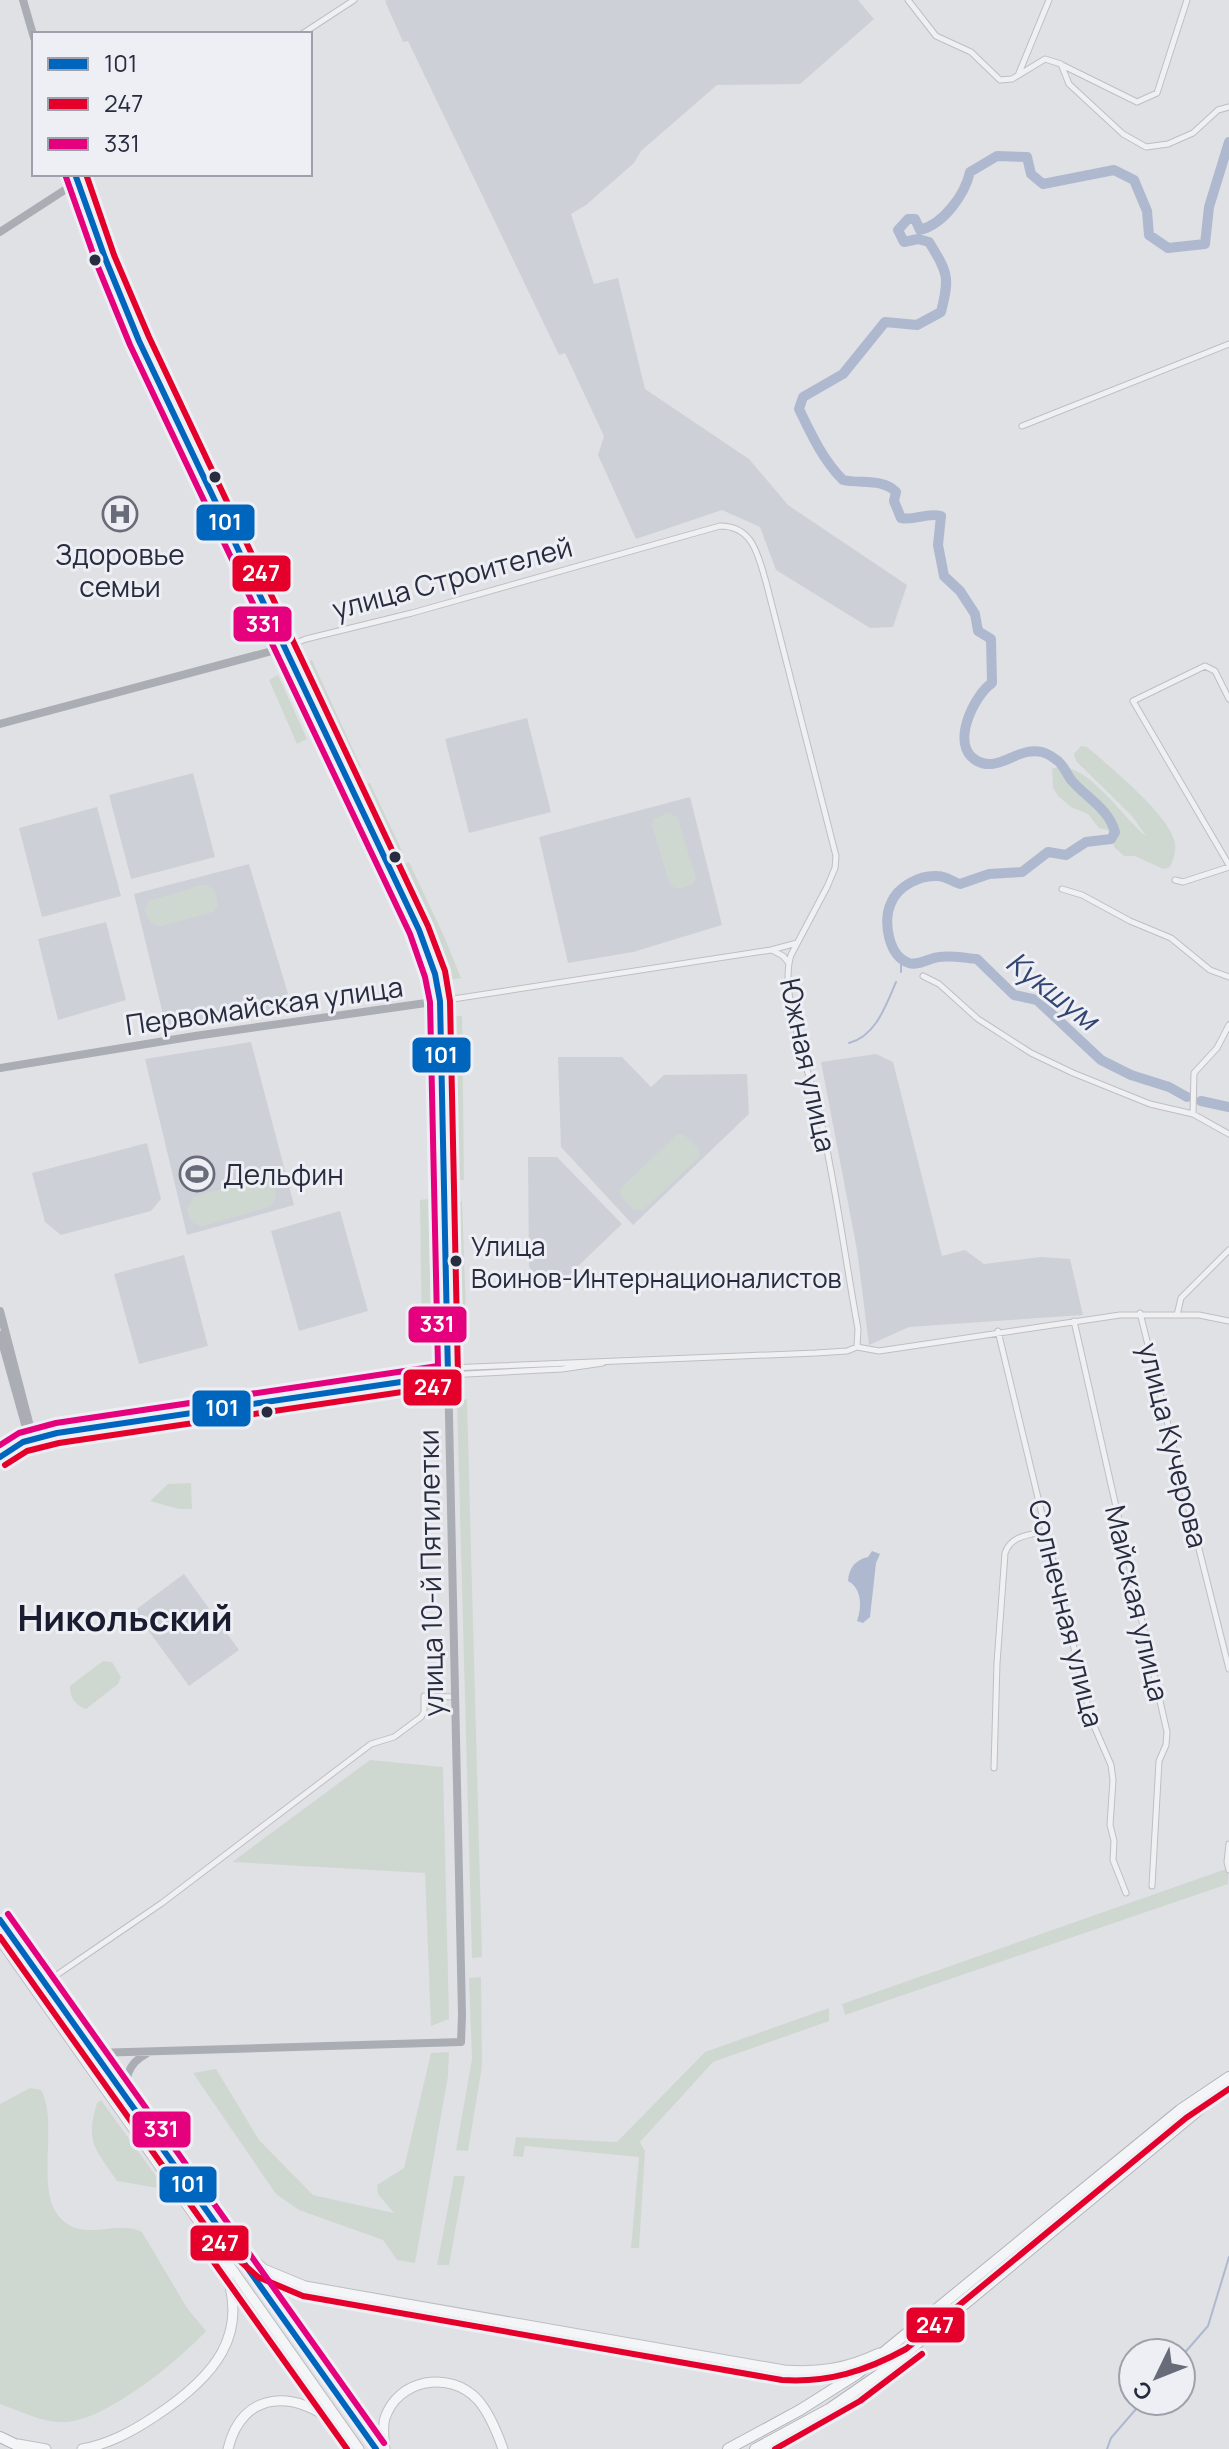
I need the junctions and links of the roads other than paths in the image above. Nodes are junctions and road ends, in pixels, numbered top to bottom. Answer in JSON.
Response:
{"nodes":[{"id":1,"x":23,"y":0,"type":"edge"},
{"id":2,"x":354,"y":0,"type":"edge"},
{"id":3,"x":908,"y":0,"type":"edge"},
{"id":4,"x":1049,"y":0,"type":"edge"},
{"id":5,"x":1187,"y":0,"type":"edge"},
{"id":6,"x":32,"y":32,"type":"edge"},
{"id":7,"x":305,"y":32,"type":"edge"},
{"id":8,"x":1061,"y":64,"type":"junction"},
{"id":9,"x":1019,"y":74,"type":"junction"},
{"id":10,"x":1229,"y":107,"type":"edge"},
{"id":11,"x":76,"y":178,"type":"edge"},
{"id":12,"x":0,"y":232,"type":"edge"},
{"id":13,"x":1229,"y":344,"type":"edge"},
{"id":14,"x":1022,"y":426,"type":"dead end"},
{"id":15,"x":730,"y":526,"type":"joint"},
{"id":16,"x":283,"y":648,"type":"junction"},
{"id":17,"x":1229,"y":699,"type":"edge"},
{"id":18,"x":0,"y":724,"type":"edge"},
{"id":19,"x":1229,"y":866,"type":"edge"},
{"id":20,"x":1175,"y":880,"type":"dead end"},
{"id":21,"x":1062,"y":889,"type":"dead end"},
{"id":22,"x":797,"y":943,"type":"junction"},
{"id":23,"x":771,"y":950,"type":"junction"},
{"id":24,"x":789,"y":963,"type":"junction"},
{"id":25,"x":923,"y":976,"type":"dead end"},
{"id":26,"x":1229,"y":977,"type":"edge"},
{"id":27,"x":440,"y":1001,"type":"junction"},
{"id":28,"x":1229,"y":1025,"type":"edge"},
{"id":29,"x":0,"y":1068,"type":"edge"},
{"id":30,"x":1193,"y":1114,"type":"junction"},
{"id":31,"x":1229,"y":1134,"type":"edge"},
{"id":32,"x":1229,"y":1250,"type":"edge"},
{"id":33,"x":0,"y":1311,"type":"edge"},
{"id":34,"x":1140,"y":1313,"type":"junction"},
{"id":35,"x":1177,"y":1315,"type":"junction"},
{"id":36,"x":1074,"y":1321,"type":"junction"},
{"id":37,"x":1229,"y":1321,"type":"edge"},
{"id":38,"x":998,"y":1331,"type":"junction"},
{"id":39,"x":5,"y":1343,"type":"edge"},
{"id":40,"x":857,"y":1347,"type":"junction"},
{"id":41,"x":448,"y":1372,"type":"junction"},
{"id":42,"x":30,"y":1435,"type":"junction"},
{"id":43,"x":0,"y":1450,"type":"edge"},
{"id":44,"x":0,"y":1457,"type":"edge"},
{"id":45,"x":1046,"y":1531,"type":"junction"},
{"id":46,"x":1229,"y":1669,"type":"edge"},
{"id":47,"x":455,"y":1697,"type":"junction"},
{"id":48,"x":994,"y":1768,"type":"dead end"},
{"id":49,"x":1229,"y":1844,"type":"edge"},
{"id":50,"x":1229,"y":1870,"type":"edge"},
{"id":51,"x":1152,"y":1886,"type":"dead end"},
{"id":52,"x":1126,"y":1893,"type":"dead end"},
{"id":53,"x":0,"y":1920,"type":"edge"},
{"id":54,"x":0,"y":1940,"type":"edge"},
{"id":55,"x":45,"y":1983,"type":"junction"},
{"id":56,"x":152,"y":2052,"type":"junction"},
{"id":57,"x":94,"y":2053,"type":"junction"},
{"id":58,"x":80,"y":2054,"type":"junction"},
{"id":59,"x":1229,"y":2077,"type":"edge"},
{"id":60,"x":1229,"y":2085,"type":"edge"},
{"id":61,"x":127,"y":2100,"type":"junction"},
{"id":62,"x":221,"y":2231,"type":"junction"},
{"id":63,"x":211,"y":2240,"type":"junction"},
{"id":64,"x":900,"y":2341,"type":"junction"},
{"id":65,"x":809,"y":2420,"type":"junction"},
{"id":66,"x":350,"y":2436,"type":"junction"},
{"id":67,"x":5,"y":2440,"type":"edge"},
{"id":68,"x":25,"y":2449,"type":"edge"},
{"id":69,"x":46,"y":2449,"type":"edge"},
{"id":70,"x":82,"y":2449,"type":"edge"},
{"id":71,"x":228,"y":2449,"type":"edge"},
{"id":72,"x":359,"y":2449,"type":"edge"},
{"id":73,"x":376,"y":2449,"type":"edge"},
{"id":74,"x":385,"y":2449,"type":"edge"},
{"id":75,"x":503,"y":2449,"type":"edge"},
{"id":76,"x":728,"y":2449,"type":"edge"},
{"id":77,"x":755,"y":2449,"type":"edge"},
{"id":78,"x":767,"y":2449,"type":"edge"}],
"edges":[{"from":1,"to":6,"type":"main road"},
{"from":2,"to":7,"type":"street"},
{"from":3,"to":9,"type":"street"},
{"from":4,"to":9,"type":"street"},
{"from":5,"to":8,"type":"street"},
{"from":8,"to":9,"type":"street"},
{"from":8,"to":10,"type":"street"},
{"from":11,"to":12,"type":"main road"},
{"from":11,"to":16,"type":"main road","name":"улица 10-й Пятилетки"},
{"from":13,"to":14,"type":"street"},
{"from":15,"to":16,"type":"street","name":"улица Строителей"},
{"from":15,"to":22,"type":"street","name":"Южная улица"},
{"from":16,"to":18,"type":"main road","name":"улица Строителей"},
{"from":16,"to":27,"type":"main road","name":"улица 10-й Пятилетки"},
{"from":17,"to":19,"type":"street"},
{"from":19,"to":20,"type":"street"},
{"from":21,"to":26,"type":"street"},
{"from":22,"to":23,"type":"street","name":"Первомайская улица"},
{"from":22,"to":24,"type":"street","name":"Южная улица"},
{"from":23,"to":24,"type":"street"},
{"from":23,"to":27,"type":"street","name":"Первомайская улица"},
{"from":24,"to":40,"type":"street","name":"Южная улица"},
{"from":25,"to":30,"type":"street"},
{"from":27,"to":29,"type":"main road","name":"Первомайская улица"},
{"from":27,"to":41,"type":"main road","name":"улица 10-й Пятилетки"},
{"from":28,"to":30,"type":"street"},
{"from":30,"to":31,"type":"street"},
{"from":32,"to":35,"type":"street"},
{"from":33,"to":39,"type":"main road"},
{"from":34,"to":35,"type":"street"},
{"from":34,"to":36,"type":"street"},
{"from":34,"to":46,"type":"street","name":"улица Кучерова"},
{"from":35,"to":37,"type":"street"},
{"from":36,"to":38,"type":"street"},
{"from":36,"to":51,"type":"street","name":"Майская улица"},
{"from":38,"to":40,"type":"street"},
{"from":38,"to":45,"type":"street","name":"Солнечная улица"},
{"from":39,"to":42,"type":"main road"},
{"from":40,"to":41,"type":"street"},
{"from":41,"to":42,"type":"main road"},
{"from":41,"to":47,"type":"main road","name":"улица 10-й Пятилетки"},
{"from":42,"to":43,"type":"main road"},
{"from":42,"to":44,"type":"main road"},
{"from":45,"to":48,"type":"street"},
{"from":45,"to":52,"type":"street","name":"Солнечная улица"},
{"from":47,"to":55,"type":"street"},
{"from":47,"to":56,"type":"main road","name":"улица 10-й Пятилетки"},
{"from":49,"to":50,"type":"street"},
{"from":53,"to":55,"type":"main road"},
{"from":54,"to":58,"type":"main road"},
{"from":55,"to":57,"type":"main road"},
{"from":56,"to":57,"type":"main road"},
{"from":56,"to":61,"type":"main road"},
{"from":57,"to":58,"type":"main road"},
{"from":57,"to":61,"type":"main road"},
{"from":58,"to":63,"type":"main road"},
{"from":59,"to":64,"type":"highway"},
{"from":60,"to":65,"type":"highway"},
{"from":61,"to":62,"type":"main road"},
{"from":62,"to":64,"type":"main road"},
{"from":62,"to":73,"type":"main road"},
{"from":63,"to":66,"type":"main road"},
{"from":63,"to":70,"type":"main road"},
{"from":64,"to":76,"type":"highway"},
{"from":65,"to":77,"type":"highway"},
{"from":65,"to":78,"type":"main road"},
{"from":66,"to":71,"type":"main road"},
{"from":66,"to":72,"type":"main road"},
{"from":67,"to":68,"type":"highway"},
{"from":67,"to":69,"type":"main road"},
{"from":74,"to":75,"type":"main road"}]}
